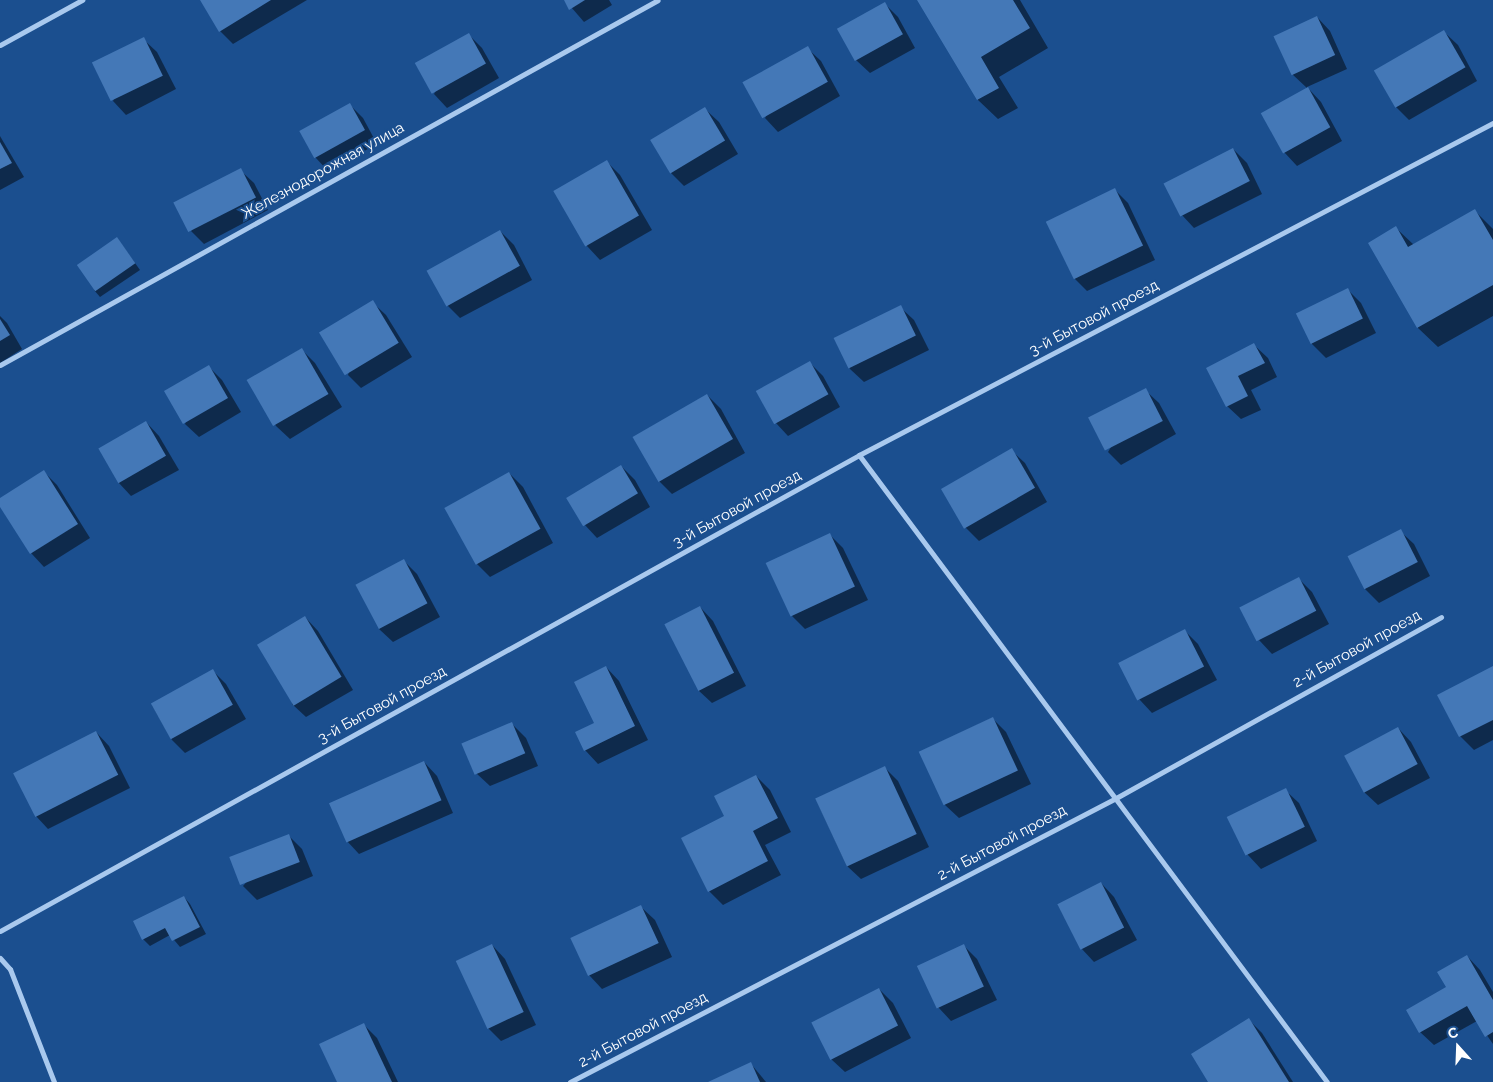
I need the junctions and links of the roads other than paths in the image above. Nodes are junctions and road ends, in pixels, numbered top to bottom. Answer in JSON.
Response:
{"nodes":[{"id":1,"x":82,"y":0,"type":"edge"},
{"id":2,"x":658,"y":0,"type":"edge"},
{"id":3,"x":0,"y":45,"type":"edge"},
{"id":4,"x":1493,"y":123,"type":"edge"},
{"id":5,"x":0,"y":365,"type":"edge"},
{"id":6,"x":860,"y":455,"type":"junction"},
{"id":7,"x":1441,"y":617,"type":"dead end"},
{"id":8,"x":1116,"y":798,"type":"junction"},
{"id":9,"x":0,"y":931,"type":"edge"},
{"id":10,"x":0,"y":958,"type":"edge"},
{"id":11,"x":54,"y":1082,"type":"edge"},
{"id":12,"x":570,"y":1082,"type":"edge"},
{"id":13,"x":1327,"y":1082,"type":"edge"}],
"edges":[{"from":1,"to":3,"type":"street"},
{"from":2,"to":5,"type":"street","name":"Железнодорожная улица"},
{"from":4,"to":6,"type":"street","name":"3-й Бытовой проезд"},
{"from":6,"to":8,"type":"street"},
{"from":6,"to":9,"type":"street","name":"3-й Бытовой проезд"},
{"from":7,"to":8,"type":"street","name":"2-й Бытовой проезд"},
{"from":8,"to":12,"type":"street","name":"2-й Бытовой проезд"},
{"from":8,"to":13,"type":"street"},
{"from":10,"to":11,"type":"street"}]}
